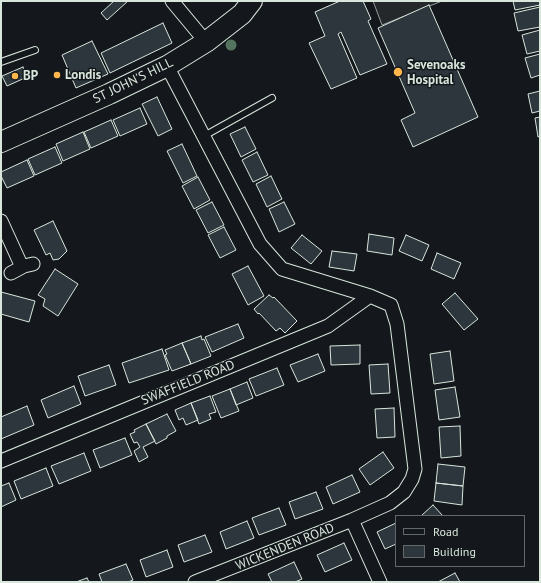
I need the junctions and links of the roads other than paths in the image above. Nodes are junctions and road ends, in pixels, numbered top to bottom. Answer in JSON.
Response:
{"nodes":[{"id":1,"x":172,"y":1,"type":"edge"},
{"id":2,"x":252,"y":1,"type":"edge"},
{"id":3,"x":206,"y":42,"type":"junction"},
{"id":4,"x":35,"y":50,"type":"dead end"},
{"id":5,"x":1,"y":62,"type":"edge"},
{"id":6,"x":167,"y":66,"type":"junction"},
{"id":7,"x":272,"y":98,"type":"dead end"},
{"id":8,"x":204,"y":136,"type":"junction"},
{"id":9,"x":1,"y":142,"type":"edge"},
{"id":10,"x":1,"y":221,"type":"edge"},
{"id":11,"x":22,"y":268,"type":"dead end"},
{"id":12,"x":370,"y":296,"type":"junction"},
{"id":13,"x":1,"y":461,"type":"edge"},
{"id":14,"x":352,"y":520,"type":"junction"},
{"id":15,"x":195,"y":582,"type":"edge"},
{"id":16,"x":380,"y":582,"type":"edge"}],
"edges":[{"from":1,"to":3,"type":"street"},
{"from":2,"to":3,"type":"main road","name":"ST JOHN'S HILL"},
{"from":3,"to":6,"type":"main road","name":"ST JOHN'S HILL"},
{"from":4,"to":5,"type":"lane"},
{"from":6,"to":8,"type":"street","name":"WICKENDEN ROAD"},
{"from":6,"to":9,"type":"main road","name":"ST JOHN'S HILL"},
{"from":7,"to":8,"type":"lane"},
{"from":8,"to":12,"type":"street","name":"WICKENDEN ROAD"},
{"from":10,"to":11,"type":"street"},
{"from":12,"to":13,"type":"street","name":"SWAFFIELD ROAD"},
{"from":12,"to":14,"type":"street","name":"WICKENDEN ROAD"},
{"from":14,"to":15,"type":"street","name":"WICKENDEN ROAD"},
{"from":14,"to":16,"type":"street"}]}
